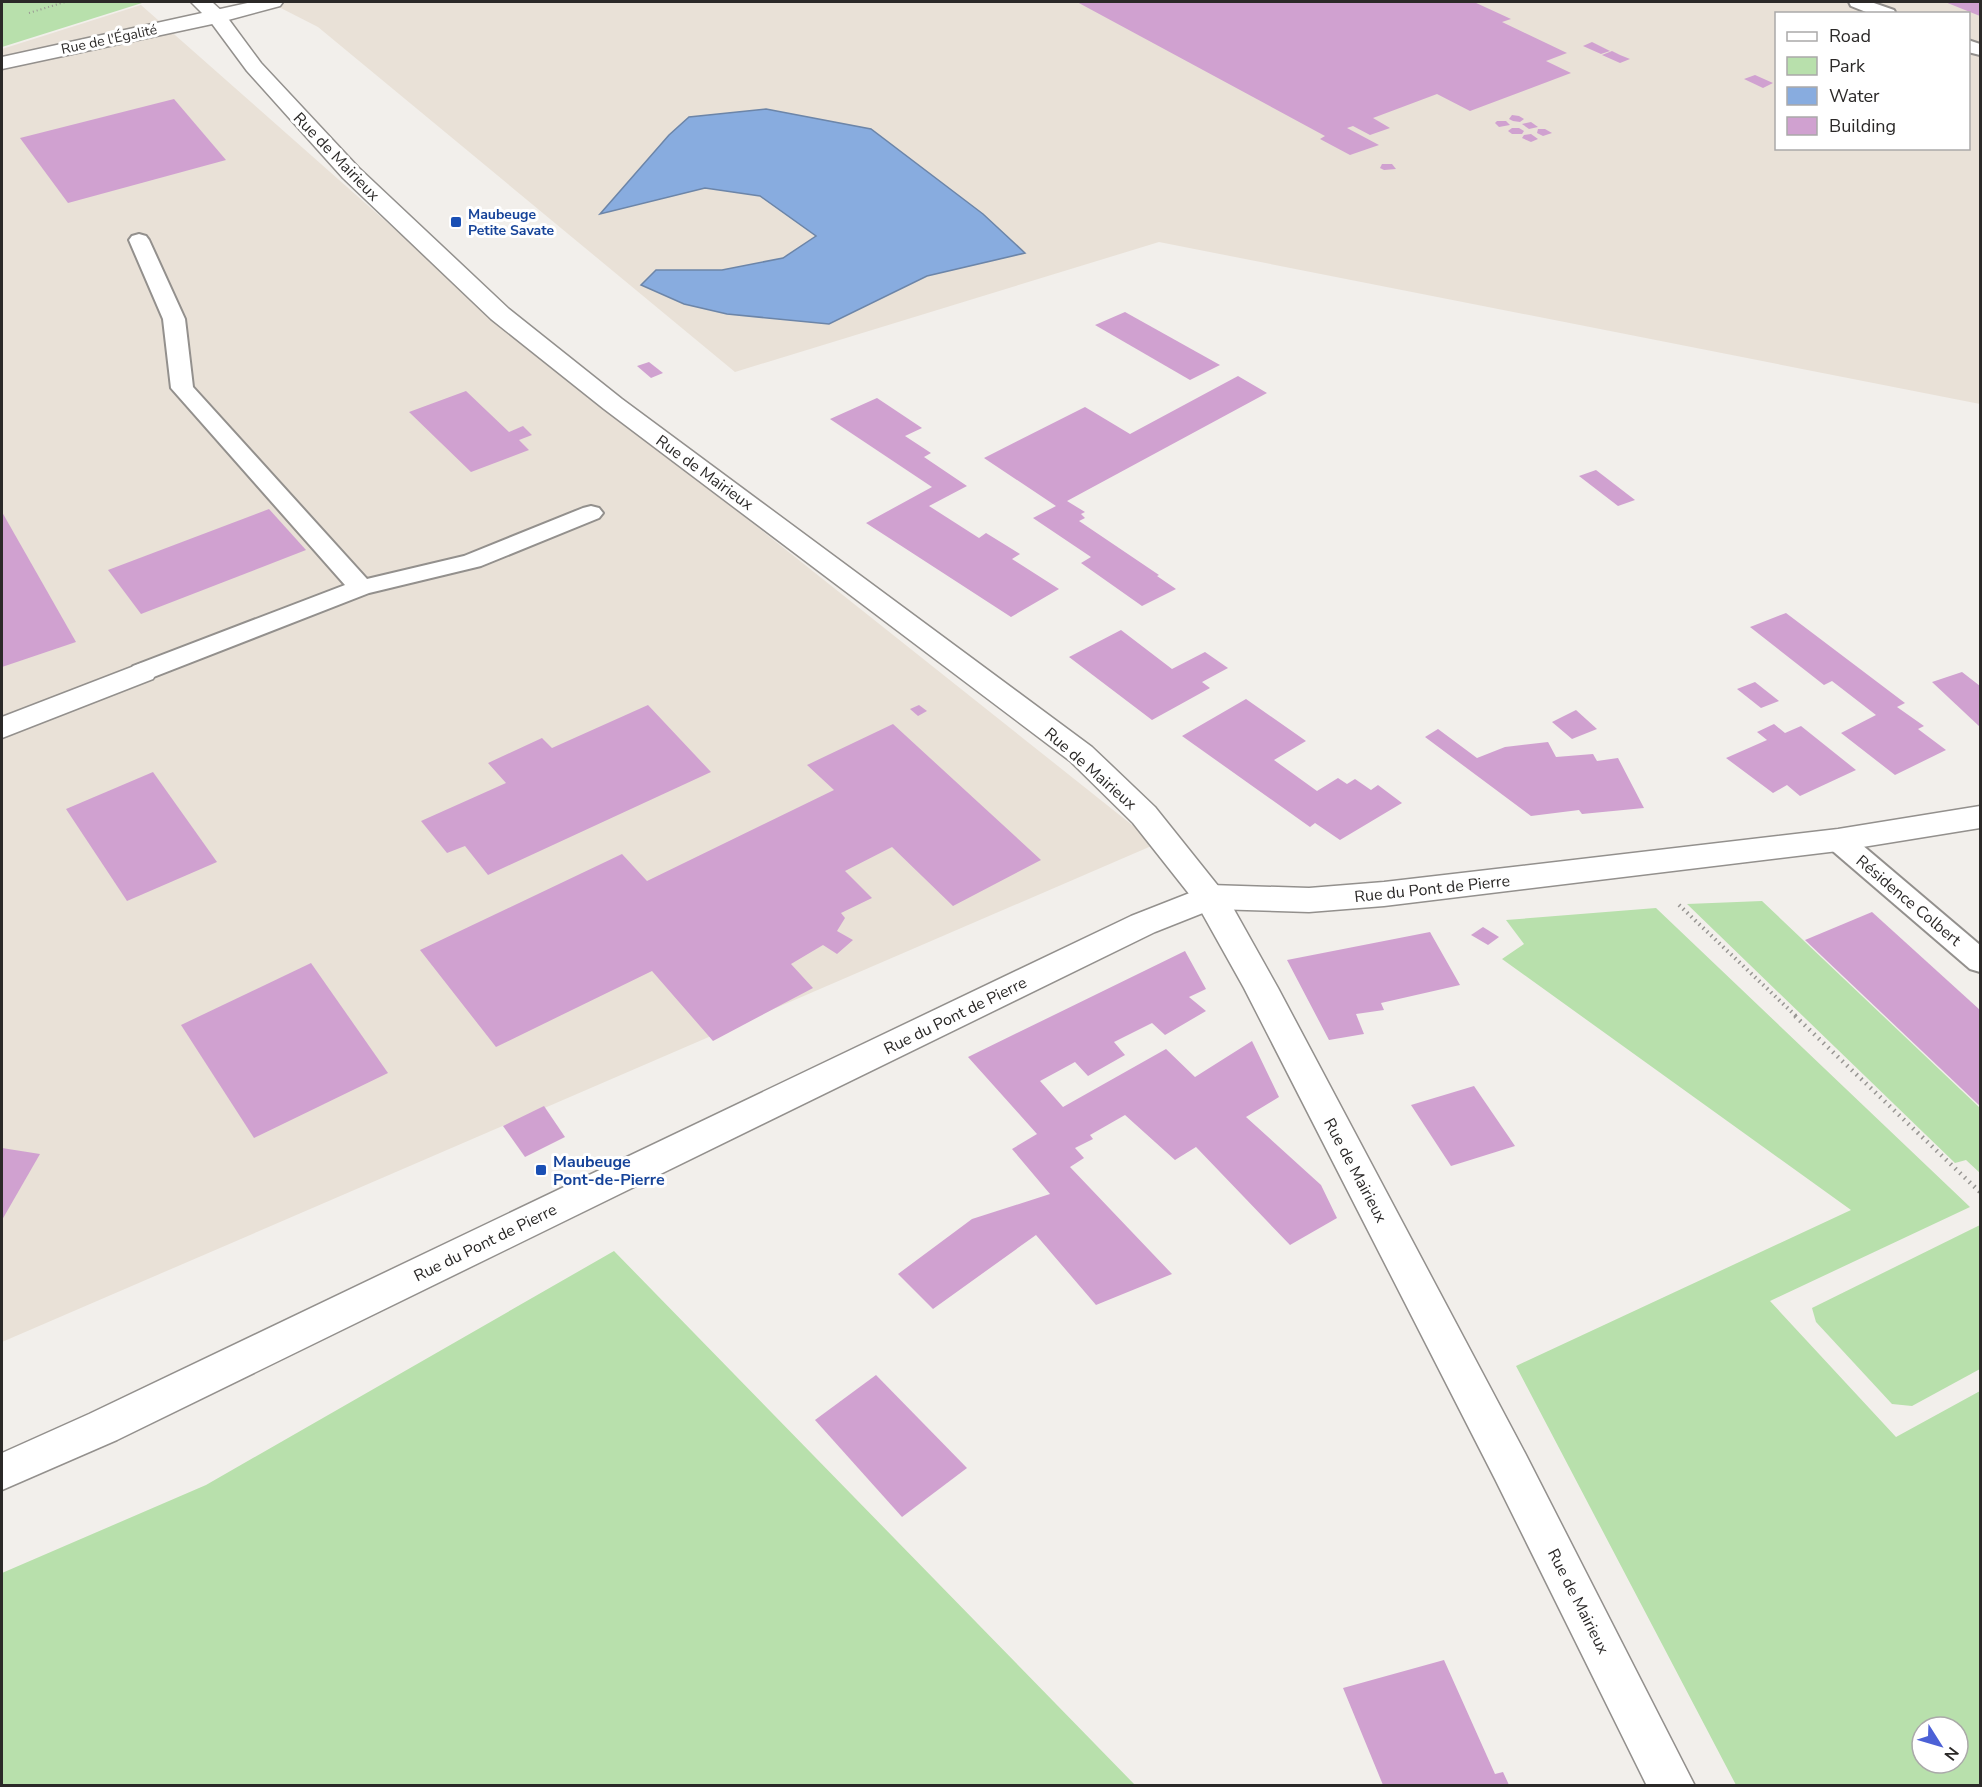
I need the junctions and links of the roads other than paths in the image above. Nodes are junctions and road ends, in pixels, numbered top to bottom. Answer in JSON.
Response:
{"nodes":[{"id":1,"x":273,"y":2,"type":"edge"},
{"id":2,"x":1857,"y":2,"type":"edge"},
{"id":3,"x":209,"y":9,"type":"edge"},
{"id":4,"x":1883,"y":12,"type":"edge"},
{"id":5,"x":2,"y":63,"type":"edge"},
{"id":6,"x":139,"y":240,"type":"dead end"},
{"id":7,"x":591,"y":513,"type":"dead end"},
{"id":8,"x":361,"y":588,"type":"junction"},
{"id":9,"x":142,"y":672,"type":"joint"},
{"id":10,"x":2,"y":728,"type":"edge"},
{"id":11,"x":1980,"y":817,"type":"edge"},
{"id":12,"x":1838,"y":840,"type":"junction"},
{"id":13,"x":1210,"y":897,"type":"junction"},
{"id":14,"x":1980,"y":961,"type":"edge"},
{"id":15,"x":2,"y":1472,"type":"edge"},
{"id":16,"x":1672,"y":1785,"type":"edge"}],
"edges":[{"from":1,"to":3,"type":"street","name":"Rue de l'Égalité"},
{"from":2,"to":4,"type":"lane"},
{"from":3,"to":5,"type":"street","name":"Rue de l'Égalité"},
{"from":3,"to":13,"type":"street","name":"Rue de Mairieux"},
{"from":6,"to":8,"type":"lane"},
{"from":7,"to":8,"type":"lane"},
{"from":8,"to":9,"type":"lane"},
{"from":9,"to":10,"type":"street"},
{"from":11,"to":12,"type":"street","name":"Rue du Pont de Pierre"},
{"from":12,"to":13,"type":"street","name":"Rue du Pont de Pierre"},
{"from":12,"to":14,"type":"lane","name":"Résidence Colbert"},
{"from":13,"to":15,"type":"street","name":"Rue du Pont de Pierre"},
{"from":13,"to":16,"type":"street","name":"Rue de Mairieux"}]}
